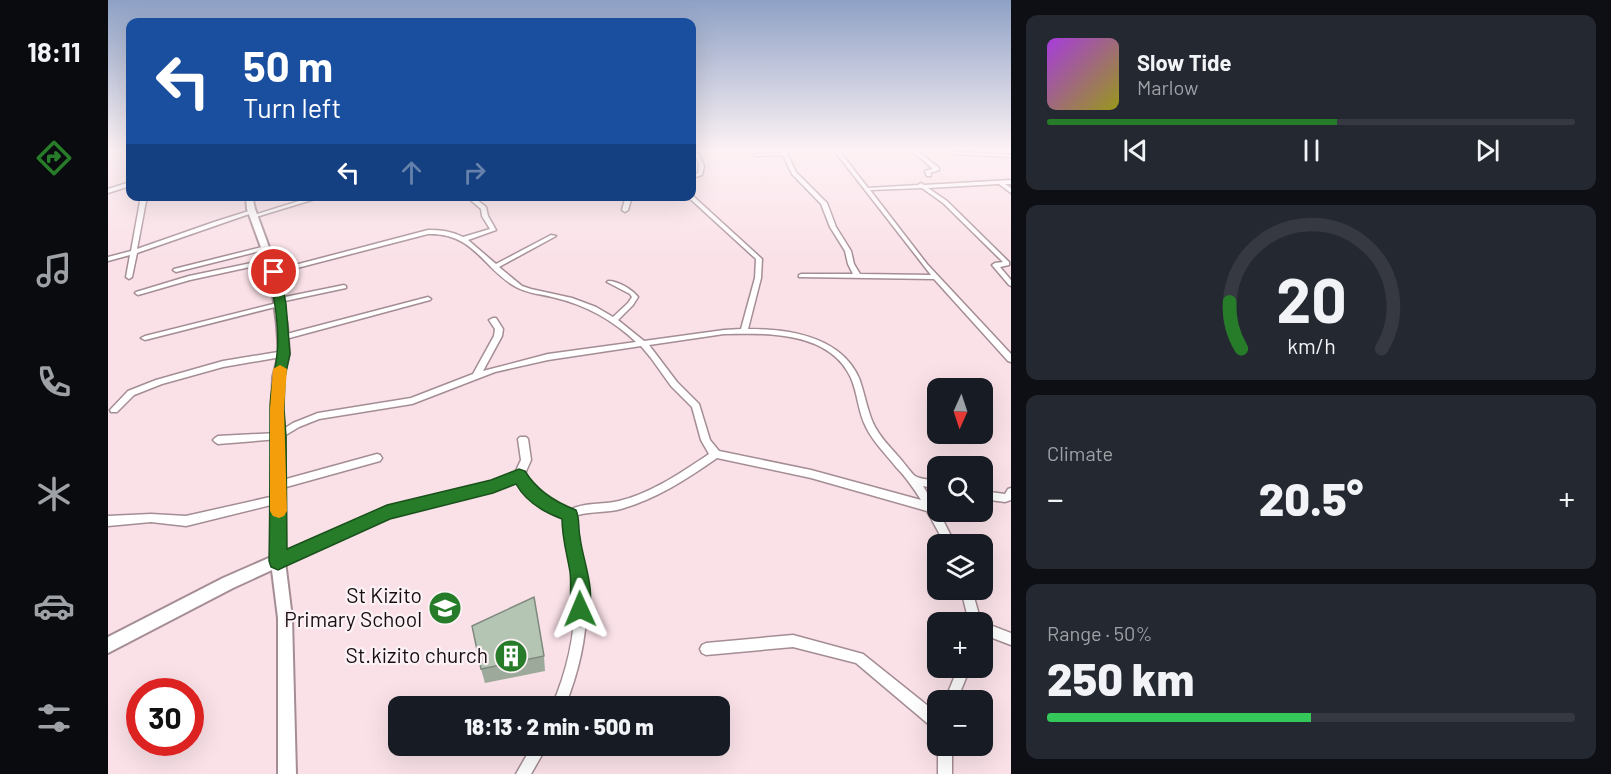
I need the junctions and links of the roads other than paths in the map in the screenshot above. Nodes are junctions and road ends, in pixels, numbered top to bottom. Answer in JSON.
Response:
{"nodes":[{"id":1,"x":126,"y":185,"type":"edge"},
{"id":2,"x":806,"y":185,"type":"edge"},
{"id":3,"x":865,"y":185,"type":"edge"},
{"id":4,"x":919,"y":185,"type":"edge"},
{"id":5,"x":921,"y":185,"type":"edge"},
{"id":6,"x":868,"y":189,"type":"junction"},
{"id":7,"x":108,"y":192,"type":"edge"},
{"id":8,"x":143,"y":201,"type":"edge"},
{"id":9,"x":250,"y":201,"type":"edge"},
{"id":10,"x":295,"y":201,"type":"edge"},
{"id":11,"x":475,"y":201,"type":"edge"},
{"id":12,"x":628,"y":201,"type":"edge"},
{"id":13,"x":694,"y":201,"type":"edge"},
{"id":14,"x":625,"y":210,"type":"dead end"},
{"id":15,"x":253,"y":214,"type":"junction"},
{"id":16,"x":553,"y":236,"type":"dead end"},
{"id":17,"x":463,"y":239,"type":"junction"},
{"id":18,"x":267,"y":248,"type":"junction"},
{"id":19,"x":108,"y":259,"type":"edge"},
{"id":20,"x":1009,"y":264,"type":"edge"},
{"id":21,"x":273,"y":266,"type":"junction"},
{"id":22,"x":496,"y":266,"type":"junction"},
{"id":23,"x":176,"y":270,"type":"dead end"},
{"id":24,"x":801,"y":276,"type":"dead end"},
{"id":25,"x":129,"y":277,"type":"dead end"},
{"id":26,"x":858,"y":277,"type":"junction"},
{"id":27,"x":936,"y":277,"type":"junction"},
{"id":28,"x":610,"y":282,"type":"dead end"},
{"id":29,"x":1011,"y":284,"type":"edge"},
{"id":30,"x":344,"y":287,"type":"dead end"},
{"id":31,"x":138,"y":293,"type":"dead end"},
{"id":32,"x":428,"y":299,"type":"dead end"},
{"id":33,"x":280,"y":302,"type":"junction"},
{"id":34,"x":493,"y":320,"type":"dead end"},
{"id":35,"x":613,"y":321,"type":"junction"},
{"id":36,"x":744,"y":331,"type":"junction"},
{"id":37,"x":144,"y":338,"type":"dead end"},
{"id":38,"x":282,"y":338,"type":"junction"},
{"id":39,"x":644,"y":344,"type":"junction"},
{"id":40,"x":284,"y":354,"type":"junction"},
{"id":41,"x":1011,"y":358,"type":"edge"},
{"id":42,"x":477,"y":375,"type":"junction"},
{"id":43,"x":114,"y":410,"type":"dead end"},
{"id":44,"x":279,"y":436,"type":"junction"},
{"id":45,"x":523,"y":439,"type":"dead end"},
{"id":46,"x":218,"y":440,"type":"dead end"},
{"id":47,"x":716,"y":454,"type":"junction"},
{"id":48,"x":377,"y":458,"type":"dead end"},
{"id":49,"x":519,"y":476,"type":"junction"},
{"id":50,"x":913,"y":480,"type":"junction"},
{"id":51,"x":927,"y":483,"type":"edge"},
{"id":52,"x":279,"y":485,"type":"junction"},
{"id":53,"x":1011,"y":492,"type":"edge"},
{"id":54,"x":993,"y":496,"type":"edge"},
{"id":55,"x":279,"y":499,"type":"junction"},
{"id":56,"x":927,"y":502,"type":"edge"},
{"id":57,"x":927,"y":506,"type":"edge"},
{"id":58,"x":570,"y":515,"type":"junction"},
{"id":59,"x":108,"y":520,"type":"edge"},
{"id":60,"x":278,"y":561,"type":"junction"},
{"id":61,"x":993,"y":632,"type":"edge"},
{"id":62,"x":1011,"y":639,"type":"edge"},
{"id":63,"x":108,"y":645,"type":"edge"},
{"id":64,"x":706,"y":649,"type":"dead end"},
{"id":65,"x":562,"y":696,"type":"edge"},
{"id":66,"x":927,"y":714,"type":"edge"},
{"id":67,"x":534,"y":756,"type":"edge"},
{"id":68,"x":945,"y":756,"type":"edge"},
{"id":69,"x":288,"y":770,"type":"edge"},
{"id":70,"x":523,"y":774,"type":"edge"},
{"id":71,"x":945,"y":774,"type":"edge"}],
"edges":[{"from":1,"to":7,"type":"street"},
{"from":2,"to":26,"type":"street"},
{"from":3,"to":6,"type":"street"},
{"from":4,"to":6,"type":"street"},
{"from":5,"to":20,"type":"street"},
{"from":6,"to":27,"type":"street"},
{"from":8,"to":25,"type":"street"},
{"from":9,"to":15,"type":"street"},
{"from":10,"to":15,"type":"street"},
{"from":11,"to":17,"type":"street"},
{"from":12,"to":14,"type":"street"},
{"from":13,"to":36,"type":"street"},
{"from":15,"to":18,"type":"street"},
{"from":15,"to":19,"type":"street"},
{"from":16,"to":22,"type":"street"},
{"from":17,"to":21,"type":"street"},
{"from":17,"to":22,"type":"street"},
{"from":18,"to":21,"type":"street"},
{"from":18,"to":23,"type":"street"},
{"from":20,"to":29,"type":"street"},
{"from":21,"to":31,"type":"street"},
{"from":21,"to":33,"type":"street"},
{"from":22,"to":35,"type":"street"},
{"from":24,"to":26,"type":"street"},
{"from":26,"to":27,"type":"street"},
{"from":27,"to":41,"type":"street"},
{"from":28,"to":35,"type":"street"},
{"from":30,"to":33,"type":"street"},
{"from":32,"to":38,"type":"street"},
{"from":33,"to":37,"type":"street"},
{"from":33,"to":38,"type":"street"},
{"from":34,"to":42,"type":"street"},
{"from":35,"to":39,"type":"street"},
{"from":36,"to":39,"type":"street"},
{"from":36,"to":50,"type":"street"},
{"from":38,"to":40,"type":"street"},
{"from":39,"to":42,"type":"street"},
{"from":39,"to":47,"type":"street"},
{"from":40,"to":43,"type":"street"},
{"from":40,"to":44,"type":"street"},
{"from":42,"to":44,"type":"street"},
{"from":44,"to":46,"type":"street"},
{"from":44,"to":52,"type":"street"},
{"from":45,"to":49,"type":"street"},
{"from":47,"to":57,"type":"street"},
{"from":47,"to":58,"type":"street"},
{"from":48,"to":52,"type":"street"},
{"from":49,"to":58,"type":"street"},
{"from":49,"to":60,"type":"street"},
{"from":50,"to":51,"type":"street"},
{"from":50,"to":56,"type":"street"},
{"from":52,"to":55,"type":"street"},
{"from":53,"to":54,"type":"street"},
{"from":55,"to":59,"type":"street"},
{"from":55,"to":60,"type":"street"},
{"from":58,"to":65,"type":"street"},
{"from":60,"to":63,"type":"street"},
{"from":60,"to":69,"type":"street"},
{"from":61,"to":62,"type":"street"},
{"from":64,"to":66,"type":"street"},
{"from":67,"to":70,"type":"street"},
{"from":68,"to":71,"type":"street"}]}
